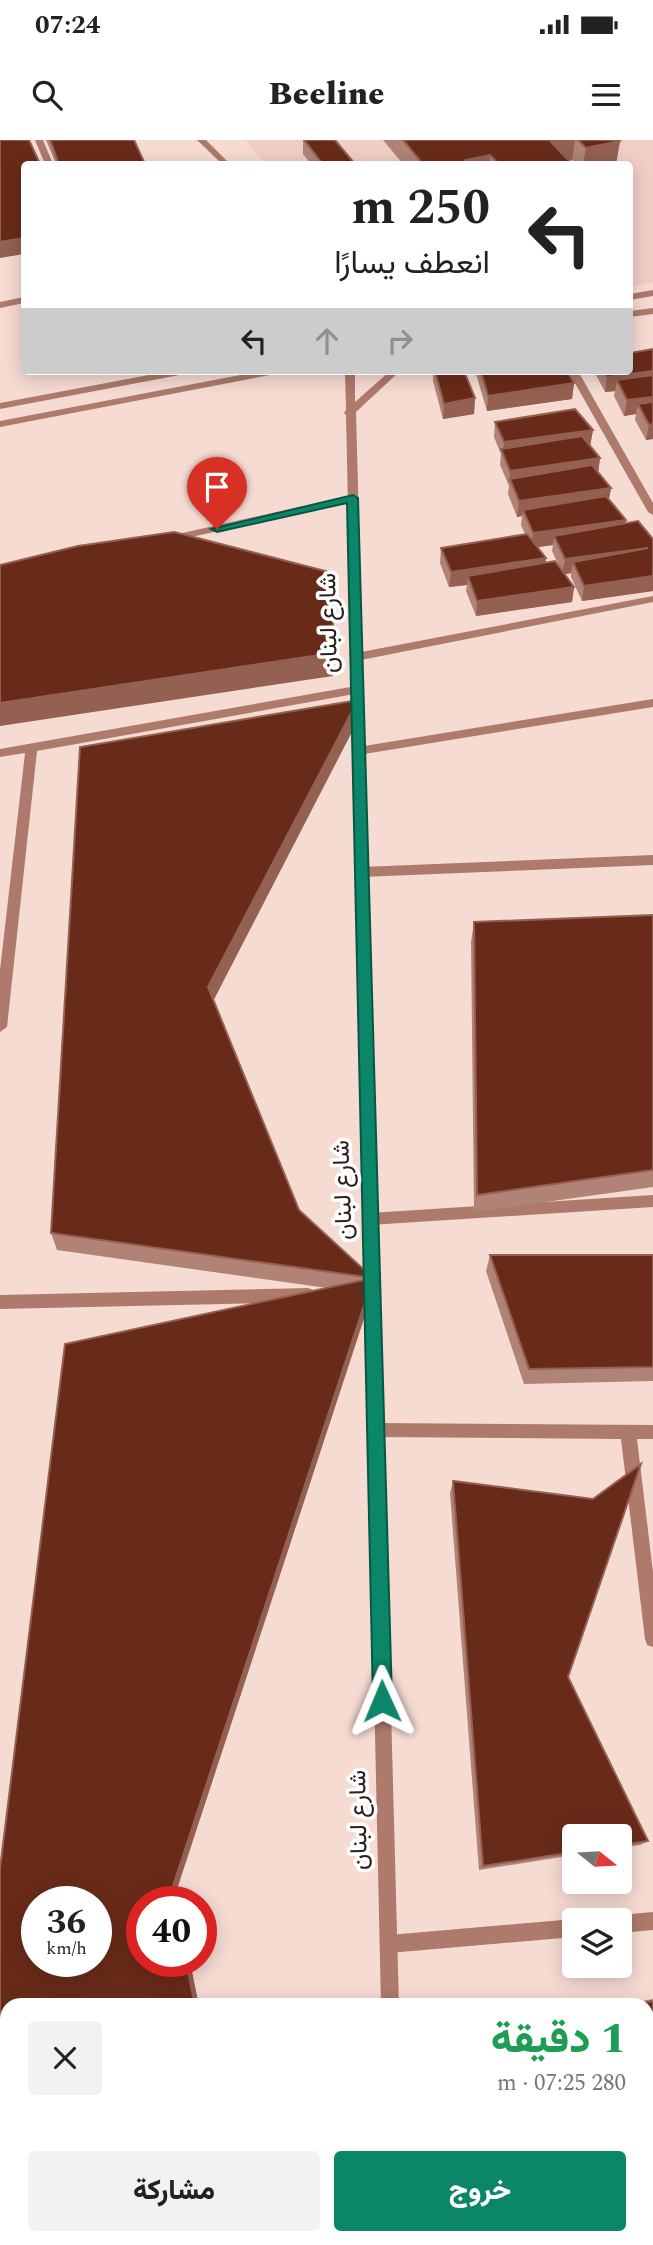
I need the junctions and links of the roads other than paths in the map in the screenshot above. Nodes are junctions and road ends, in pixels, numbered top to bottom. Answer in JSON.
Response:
{"nodes":[{"id":1,"x":39,"y":140,"type":"edge"},
{"id":2,"x":201,"y":140,"type":"edge"},
{"id":3,"x":48,"y":161,"type":"edge"},
{"id":4,"x":223,"y":161,"type":"edge"},
{"id":5,"x":653,"y":293,"type":"edge"},
{"id":6,"x":633,"y":296,"type":"edge"},
{"id":7,"x":21,"y":300,"type":"edge"},
{"id":8,"x":0,"y":304,"type":"edge"},
{"id":9,"x":653,"y":311,"type":"edge"},
{"id":10,"x":633,"y":314,"type":"edge"},
{"id":11,"x":164,"y":375,"type":"edge"},
{"id":12,"x":254,"y":375,"type":"edge"},
{"id":13,"x":348,"y":375,"type":"edge"},
{"id":14,"x":391,"y":375,"type":"edge"},
{"id":15,"x":575,"y":375,"type":"edge"},
{"id":16,"x":0,"y":406,"type":"edge"},
{"id":17,"x":349,"y":413,"type":"junction"},
{"id":18,"x":0,"y":424,"type":"edge"},
{"id":19,"x":353,"y":498,"type":"junction"},
{"id":20,"x":653,"y":512,"type":"edge"},
{"id":21,"x":163,"y":541,"type":"edge"},
{"id":22,"x":653,"y":599,"type":"edge"},
{"id":23,"x":356,"y":657,"type":"junction"},
{"id":24,"x":356,"y":690,"type":"junction"},
{"id":25,"x":653,"y":703,"type":"edge"},
{"id":26,"x":31,"y":749,"type":"junction"},
{"id":27,"x":358,"y":751,"type":"junction"},
{"id":28,"x":0,"y":753,"type":"edge"},
{"id":29,"x":653,"y":860,"type":"edge"},
{"id":30,"x":361,"y":872,"type":"junction"},
{"id":31,"x":0,"y":1027,"type":"edge"},
{"id":32,"x":653,"y":1201,"type":"edge"},
{"id":33,"x":370,"y":1219,"type":"junction"},
{"id":34,"x":331,"y":1295,"type":"edge"},
{"id":35,"x":0,"y":1302,"type":"edge"},
{"id":36,"x":375,"y":1430,"type":"junction"},
{"id":37,"x":628,"y":1432,"type":"junction"},
{"id":38,"x":653,"y":1432,"type":"edge"},
{"id":39,"x":653,"y":1639,"type":"edge"},
{"id":40,"x":653,"y":1921,"type":"edge"},
{"id":41,"x":632,"y":1923,"type":"edge"},
{"id":42,"x":562,"y":1929,"type":"edge"},
{"id":43,"x":388,"y":1944,"type":"junction"},
{"id":44,"x":390,"y":1998,"type":"edge"}],
"edges":[{"from":1,"to":3,"type":"street"},
{"from":2,"to":4,"type":"street"},
{"from":5,"to":6,"type":"street"},
{"from":7,"to":8,"type":"street"},
{"from":9,"to":10,"type":"street"},
{"from":11,"to":16,"type":"street"},
{"from":12,"to":18,"type":"street"},
{"from":13,"to":17,"type":"street","name":"شارع لبنان"},
{"from":14,"to":17,"type":"street"},
{"from":15,"to":20,"type":"street"},
{"from":17,"to":19,"type":"street","name":"شارع لبنان"},
{"from":19,"to":21,"type":"street"},
{"from":19,"to":23,"type":"street","name":"شارع لبنان"},
{"from":22,"to":23,"type":"street"},
{"from":23,"to":24,"type":"street","name":"شارع لبنان"},
{"from":24,"to":26,"type":"street"},
{"from":24,"to":27,"type":"street","name":"شارع لبنان"},
{"from":25,"to":27,"type":"street"},
{"from":26,"to":28,"type":"street"},
{"from":26,"to":31,"type":"street"},
{"from":27,"to":30,"type":"street","name":"شارع لبنان"},
{"from":29,"to":30,"type":"street"},
{"from":30,"to":33,"type":"street","name":"شارع لبنان"},
{"from":32,"to":33,"type":"street"},
{"from":33,"to":36,"type":"street","name":"شارع لبنان"},
{"from":34,"to":35,"type":"street"},
{"from":36,"to":37,"type":"street"},
{"from":36,"to":43,"type":"street","name":"شارع لبنان"},
{"from":37,"to":38,"type":"street"},
{"from":37,"to":39,"type":"street"},
{"from":40,"to":41,"type":"street"},
{"from":42,"to":43,"type":"street"},
{"from":43,"to":44,"type":"street","name":"شارع لبنان"}]}
